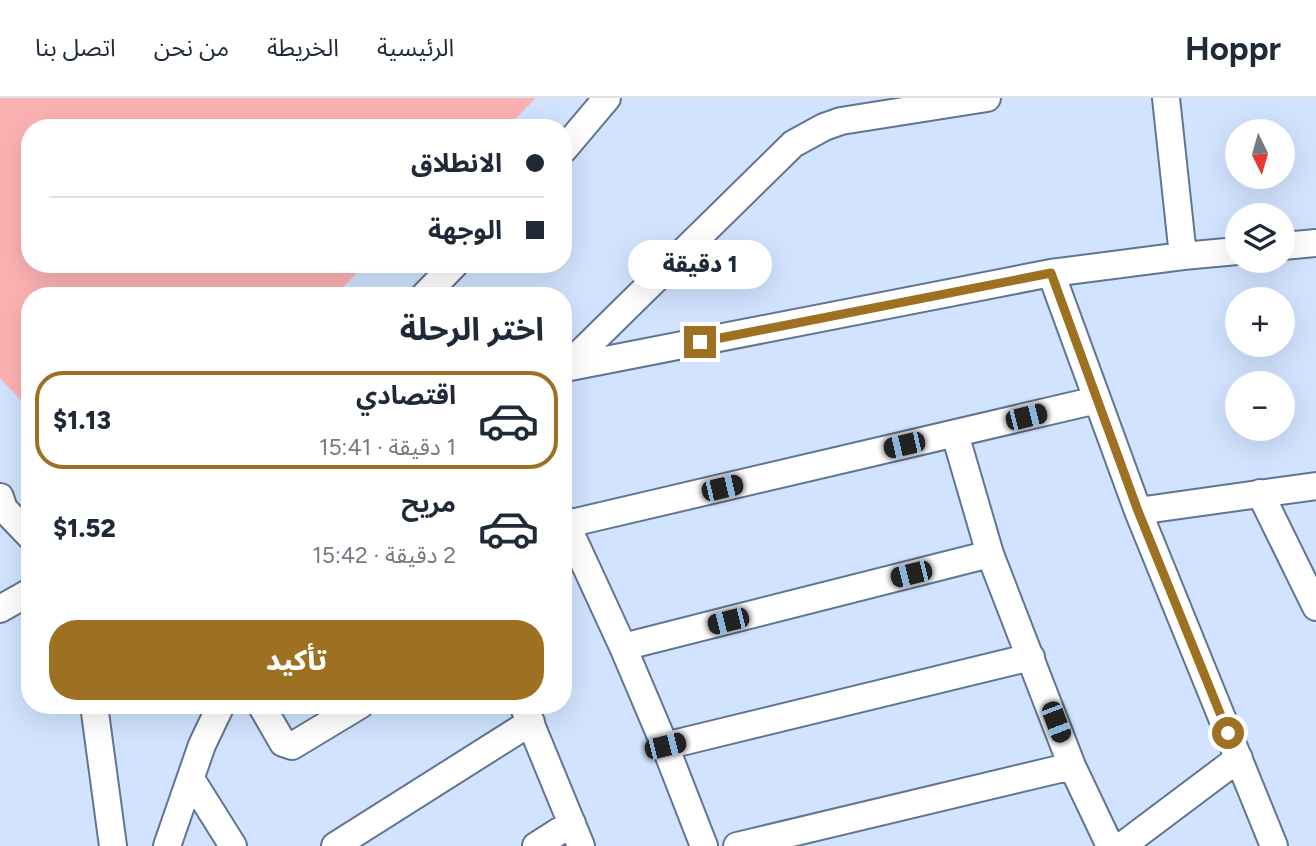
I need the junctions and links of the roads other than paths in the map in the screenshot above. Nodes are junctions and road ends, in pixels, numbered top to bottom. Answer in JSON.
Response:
{"nodes":[{"id":1,"x":607,"y":98,"type":"edge"},
{"id":2,"x":986,"y":98,"type":"edge"},
{"id":3,"x":1166,"y":98,"type":"edge"},
{"id":4,"x":572,"y":140,"type":"edge"},
{"id":5,"x":1316,"y":243,"type":"edge"},
{"id":6,"x":1295,"y":245,"type":"edge"},
{"id":7,"x":1225,"y":252,"type":"edge"},
{"id":8,"x":1183,"y":256,"type":"junction"},
{"id":9,"x":446,"y":273,"type":"edge"},
{"id":10,"x":1051,"y":273,"type":"junction"},
{"id":11,"x":433,"y":287,"type":"edge"},
{"id":12,"x":572,"y":361,"type":"edge"},
{"id":13,"x":572,"y":367,"type":"edge"},
{"id":14,"x":1097,"y":400,"type":"junction"},
{"id":15,"x":955,"y":434,"type":"junction"},
{"id":16,"x":1316,"y":486,"type":"edge"},
{"id":17,"x":1260,"y":493,"type":"junction"},
{"id":18,"x":0,"y":497,"type":"edge"},
{"id":19,"x":1138,"y":511,"type":"junction"},
{"id":20,"x":572,"y":520,"type":"edge"},
{"id":21,"x":21,"y":527,"type":"edge"},
{"id":22,"x":572,"y":537,"type":"edge"},
{"id":23,"x":990,"y":554,"type":"junction"},
{"id":24,"x":21,"y":597,"type":"edge"},
{"id":25,"x":1316,"y":607,"type":"edge"},
{"id":26,"x":0,"y":609,"type":"edge"},
{"id":27,"x":21,"y":616,"type":"edge"},
{"id":28,"x":0,"y":622,"type":"edge"},
{"id":29,"x":623,"y":647,"type":"junction"},
{"id":30,"x":1031,"y":657,"type":"junction"},
{"id":31,"x":95,"y":714,"type":"edge"},
{"id":32,"x":217,"y":714,"type":"edge"},
{"id":33,"x":266,"y":714,"type":"edge"},
{"id":34,"x":345,"y":714,"type":"edge"},
{"id":35,"x":526,"y":714,"type":"edge"},
{"id":36,"x":527,"y":714,"type":"edge"},
{"id":37,"x":665,"y":746,"type":"junction"},
{"id":38,"x":1239,"y":758,"type":"junction"},
{"id":39,"x":1072,"y":766,"type":"junction"},
{"id":40,"x":191,"y":779,"type":"junction"},
{"id":41,"x":577,"y":834,"type":"edge"},
{"id":42,"x":113,"y":846,"type":"edge"},
{"id":43,"x":167,"y":846,"type":"edge"},
{"id":44,"x":233,"y":846,"type":"edge"},
{"id":45,"x":335,"y":846,"type":"edge"},
{"id":46,"x":536,"y":846,"type":"edge"},
{"id":47,"x":704,"y":846,"type":"edge"},
{"id":48,"x":737,"y":846,"type":"edge"},
{"id":49,"x":1110,"y":846,"type":"edge"},
{"id":50,"x":1122,"y":846,"type":"edge"},
{"id":51,"x":1274,"y":846,"type":"edge"}],
"edges":[{"from":1,"to":4,"type":"street"},
{"from":2,"to":12,"type":"street"},
{"from":3,"to":8,"type":"street"},
{"from":5,"to":6,"type":"street"},
{"from":7,"to":8,"type":"street"},
{"from":8,"to":10,"type":"street"},
{"from":9,"to":11,"type":"street"},
{"from":10,"to":13,"type":"street"},
{"from":10,"to":14,"type":"street"},
{"from":14,"to":15,"type":"street"},
{"from":14,"to":19,"type":"street"},
{"from":15,"to":20,"type":"street"},
{"from":15,"to":23,"type":"street"},
{"from":16,"to":17,"type":"street"},
{"from":17,"to":19,"type":"street"},
{"from":17,"to":25,"type":"street"},
{"from":18,"to":21,"type":"street"},
{"from":19,"to":38,"type":"street"},
{"from":22,"to":29,"type":"street"},
{"from":23,"to":29,"type":"street"},
{"from":23,"to":30,"type":"street"},
{"from":24,"to":26,"type":"street"},
{"from":27,"to":28,"type":"street"},
{"from":29,"to":37,"type":"street"},
{"from":30,"to":37,"type":"street"},
{"from":30,"to":39,"type":"street"},
{"from":31,"to":42,"type":"street"},
{"from":32,"to":40,"type":"street"},
{"from":33,"to":34,"type":"street"},
{"from":35,"to":45,"type":"street"},
{"from":36,"to":41,"type":"street"},
{"from":37,"to":47,"type":"street"},
{"from":38,"to":50,"type":"street"},
{"from":38,"to":51,"type":"street"},
{"from":39,"to":48,"type":"street"},
{"from":39,"to":49,"type":"street"},
{"from":40,"to":43,"type":"street"},
{"from":40,"to":44,"type":"street"},
{"from":41,"to":46,"type":"street"}]}
